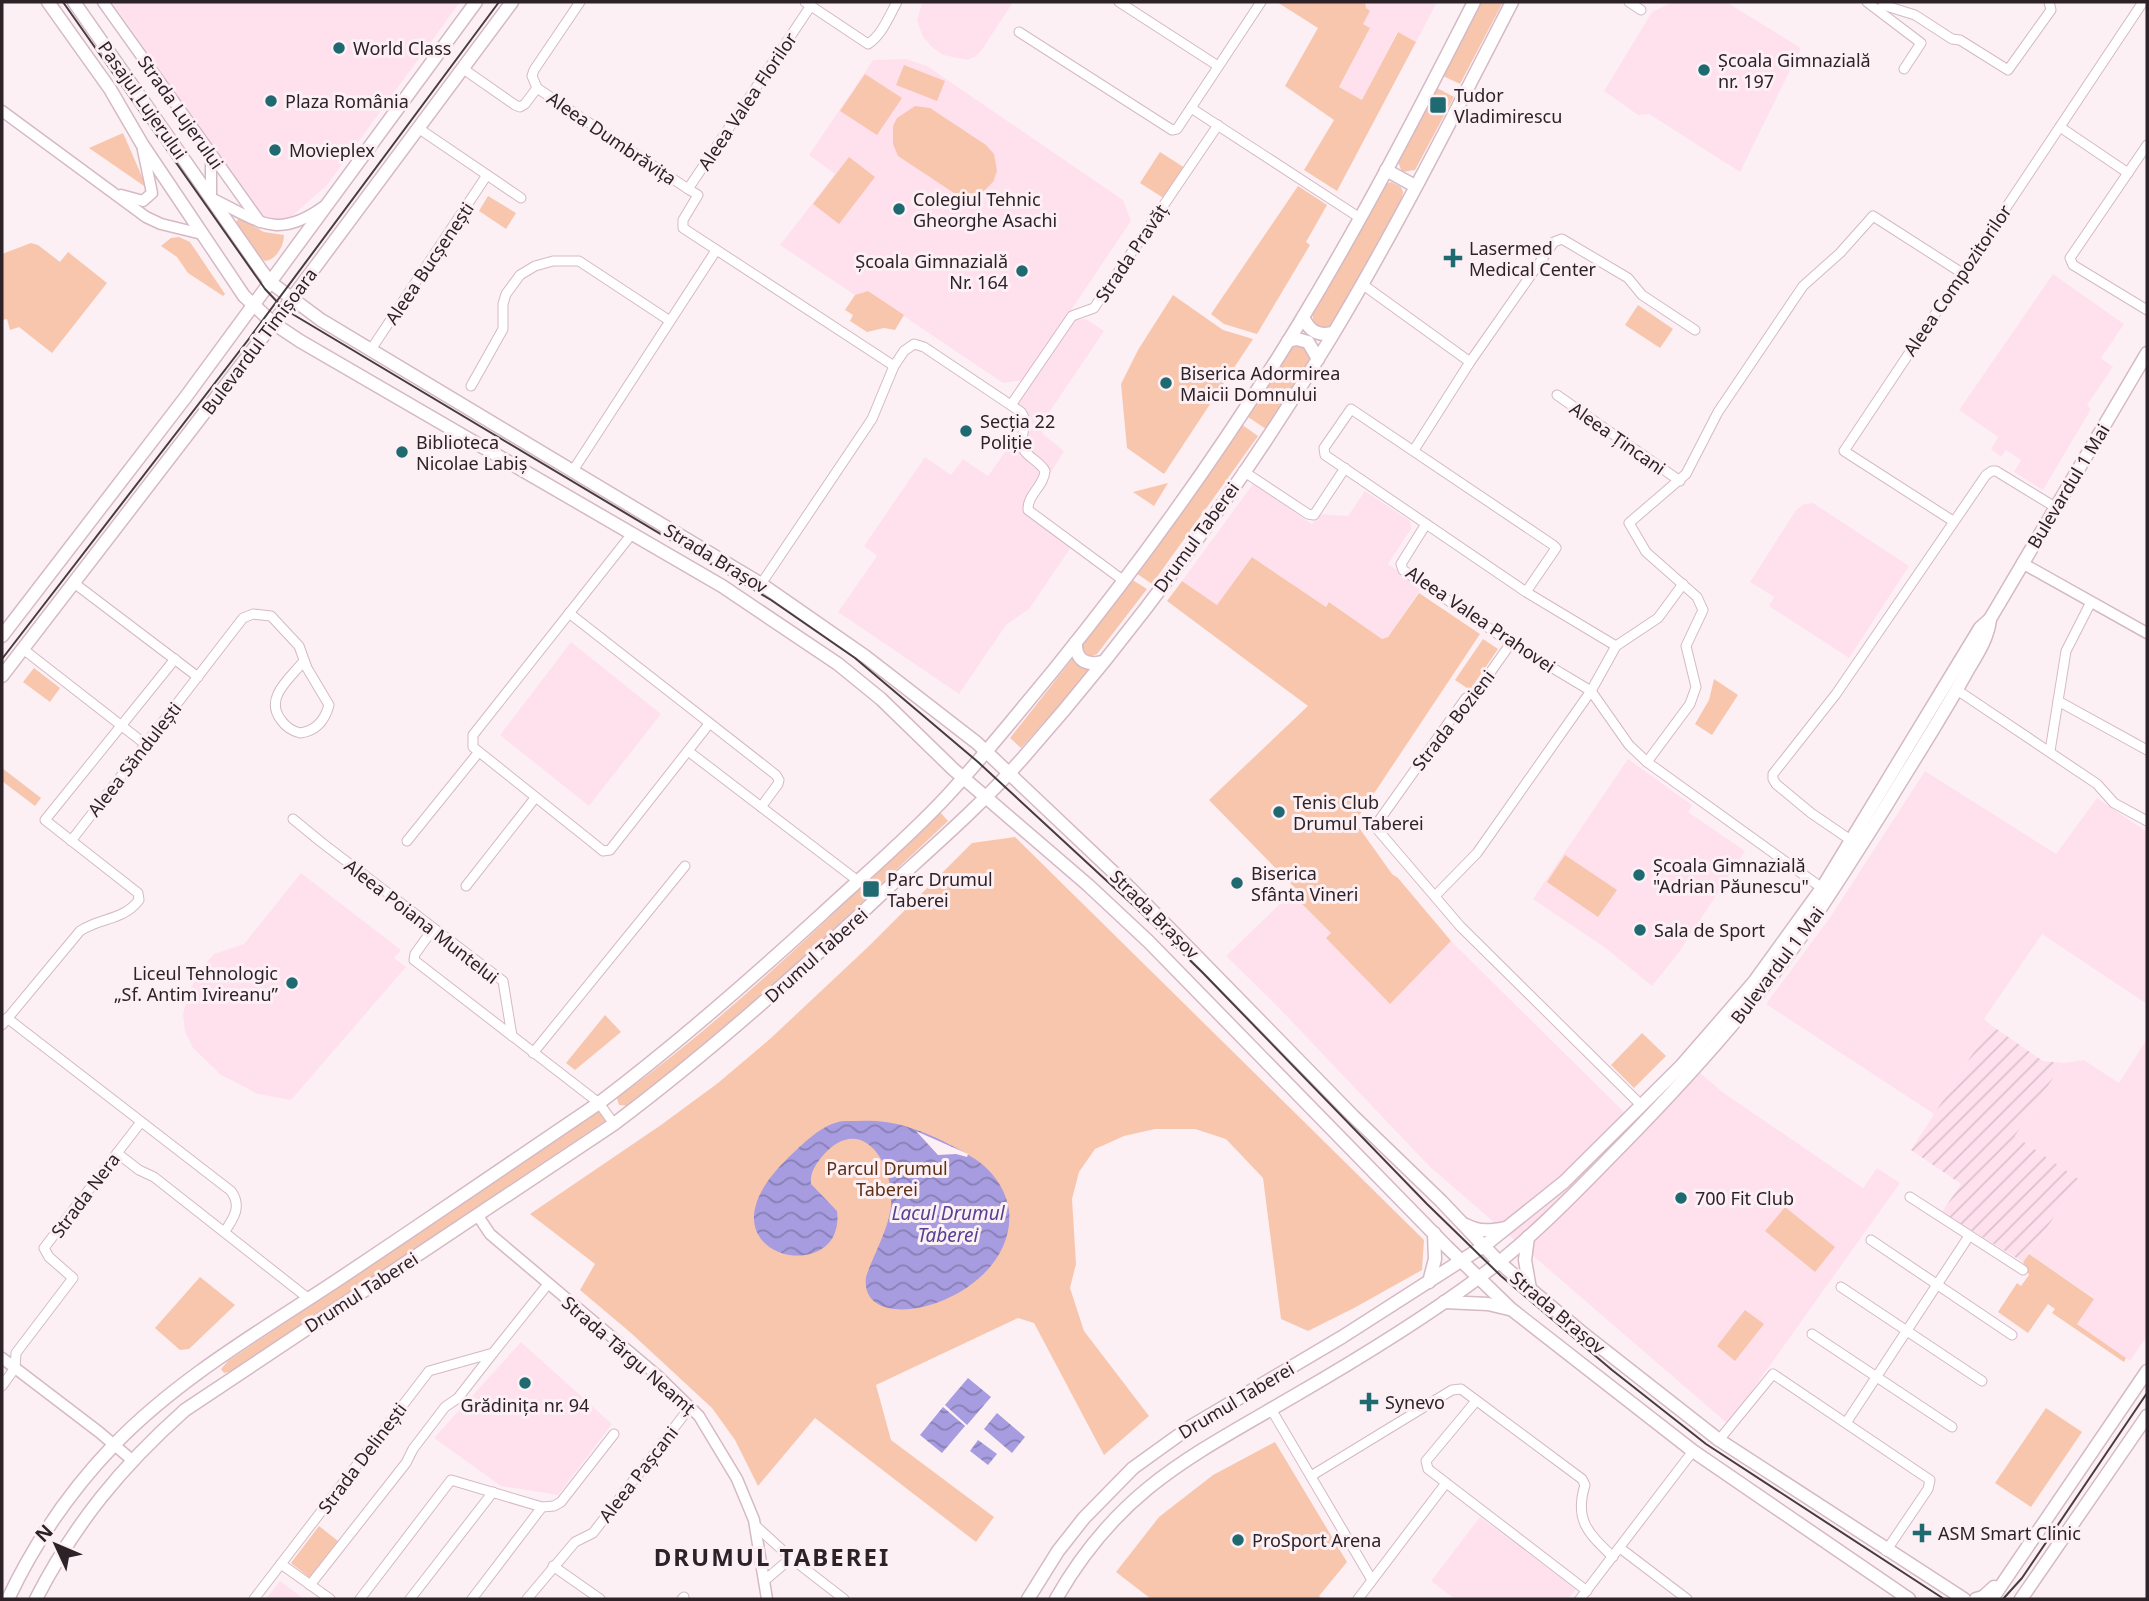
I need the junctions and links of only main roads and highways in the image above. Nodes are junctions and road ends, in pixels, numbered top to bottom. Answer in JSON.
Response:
{"nodes":[{"id":1,"x":48,"y":2,"type":"edge"},
{"id":2,"x":74,"y":2,"type":"edge"},
{"id":3,"x":476,"y":2,"type":"edge"},
{"id":4,"x":512,"y":2,"type":"edge"},
{"id":5,"x":1474,"y":2,"type":"edge"},
{"id":6,"x":1512,"y":2,"type":"edge"},
{"id":7,"x":1386,"y":170,"type":"junction"},
{"id":8,"x":1415,"y":186,"type":"junction"},
{"id":9,"x":211,"y":198,"type":"joint"},
{"id":10,"x":270,"y":282,"type":"junction"},
{"id":11,"x":291,"y":299,"type":"junction"},
{"id":12,"x":253,"y":306,"type":"junction"},
{"id":13,"x":1303,"y":317,"type":"junction"},
{"id":14,"x":273,"y":323,"type":"junction"},
{"id":15,"x":1334,"y":333,"type":"junction"},
{"id":16,"x":1288,"y":341,"type":"junction"},
{"id":17,"x":2147,"y":353,"type":"edge"},
{"id":18,"x":1318,"y":359,"type":"junction"},
{"id":19,"x":86,"y":527,"type":"junction"},
{"id":20,"x":106,"y":541,"type":"junction"},
{"id":21,"x":1990,"y":619,"type":"junction"},
{"id":22,"x":2,"y":636,"type":"edge"},
{"id":23,"x":1076,"y":642,"type":"junction"},
{"id":24,"x":1102,"y":662,"type":"junction"},
{"id":25,"x":2,"y":676,"type":"edge"},
{"id":26,"x":986,"y":752,"type":"junction"},
{"id":27,"x":1009,"y":774,"type":"junction"},
{"id":28,"x":964,"y":778,"type":"junction"},
{"id":29,"x":986,"y":797,"type":"junction"},
{"id":30,"x":1461,"y":1222,"type":"junction"},
{"id":31,"x":1509,"y":1227,"type":"junction"},
{"id":32,"x":1434,"y":1233,"type":"junction"},
{"id":33,"x":1528,"y":1237,"type":"junction"},
{"id":34,"x":1484,"y":1246,"type":"junction"},
{"id":35,"x":1462,"y":1261,"type":"junction"},
{"id":36,"x":1499,"y":1262,"type":"junction"},
{"id":37,"x":1479,"y":1278,"type":"junction"},
{"id":38,"x":1429,"y":1282,"type":"junction"},
{"id":39,"x":1530,"y":1289,"type":"junction"},
{"id":40,"x":1443,"y":1302,"type":"junction"},
{"id":41,"x":1511,"y":1309,"type":"junction"},
{"id":42,"x":214,"y":1363,"type":"junction"},
{"id":43,"x":2147,"y":1371,"type":"edge"},
{"id":44,"x":228,"y":1380,"type":"junction"},
{"id":45,"x":2147,"y":1416,"type":"edge"},
{"id":46,"x":2117,"y":1417,"type":"junction"},
{"id":47,"x":1133,"y":1468,"type":"junction"},
{"id":48,"x":1149,"y":1485,"type":"junction"},
{"id":49,"x":1110,"y":1489,"type":"junction"},
{"id":50,"x":1124,"y":1508,"type":"junction"},
{"id":51,"x":2030,"y":1593,"type":"edge"},
{"id":52,"x":8,"y":1599,"type":"edge"},
{"id":53,"x":36,"y":1599,"type":"edge"},
{"id":54,"x":1028,"y":1599,"type":"edge"},
{"id":55,"x":1056,"y":1599,"type":"edge"},
{"id":56,"x":1909,"y":1599,"type":"edge"},
{"id":57,"x":1964,"y":1599,"type":"edge"},
{"id":58,"x":1976,"y":1599,"type":"edge"},
{"id":59,"x":1992,"y":1599,"type":"edge"},
{"id":60,"x":2021,"y":1599,"type":"edge"}],
"edges":[{"from":1,"to":12,"type":"main road","name":"Pasajul Lujerului"},
{"from":2,"to":9,"type":"main road","name":"Pasajul Lujerului"},
{"from":3,"to":10,"type":"main road","name":"Bulevardul Timișoara"},
{"from":4,"to":11,"type":"main road","name":"Bulevardul Timișoara"},
{"from":5,"to":7,"type":"main road","name":"Drumul Taberei"},
{"from":6,"to":8,"type":"main road","name":"Drumul Taberei"},
{"from":7,"to":8,"type":"main road"},
{"from":7,"to":13,"type":"main road","name":"Drumul Taberei"},
{"from":8,"to":15,"type":"main road","name":"Drumul Taberei"},
{"from":9,"to":10,"type":"main road","name":"Strada Lujerului"},
{"from":10,"to":11,"type":"main road","name":"Strada Lujerului"},
{"from":10,"to":12,"type":"main road","name":"Bulevardul Timișoara"},
{"from":11,"to":14,"type":"main road","name":"Bulevardul Timișoara"},
{"from":11,"to":26,"type":"main road","name":"Strada Brașov"},
{"from":12,"to":14,"type":"main road"},
{"from":12,"to":19,"type":"main road","name":"Bulevardul Timișoara"},
{"from":13,"to":15,"type":"main road"},
{"from":13,"to":16,"type":"main road","name":"Drumul Taberei"},
{"from":14,"to":20,"type":"main road","name":"Bulevardul Timișoara"},
{"from":14,"to":28,"type":"main road","name":"Strada Brașov"},
{"from":15,"to":18,"type":"main road","name":"Drumul Taberei"},
{"from":16,"to":18,"type":"main road"},
{"from":16,"to":23,"type":"main road","name":"Drumul Taberei"},
{"from":17,"to":21,"type":"main road","name":"Bulevardul 1 Mai"},
{"from":18,"to":24,"type":"main road","name":"Drumul Taberei"},
{"from":19,"to":20,"type":"main road"},
{"from":19,"to":22,"type":"main road","name":"Bulevardul Timișoara"},
{"from":20,"to":25,"type":"main road","name":"Bulevardul Timișoara"},
{"from":21,"to":31,"type":"main road","name":"Bulevardul 1 Mai"},
{"from":21,"to":33,"type":"main road","name":"Bulevardul 1 Mai"},
{"from":23,"to":24,"type":"main road"},
{"from":23,"to":26,"type":"main road","name":"Drumul Taberei"},
{"from":24,"to":27,"type":"main road","name":"Drumul Taberei"},
{"from":26,"to":27,"type":"main road","name":"Strada Brașov"},
{"from":26,"to":28,"type":"main road","name":"Drumul Taberei"},
{"from":27,"to":29,"type":"main road","name":"Drumul Taberei"},
{"from":27,"to":30,"type":"main road","name":"Strada Brașov"},
{"from":28,"to":29,"type":"main road","name":"Strada Brașov"},
{"from":28,"to":42,"type":"main road","name":"Drumul Taberei"},
{"from":29,"to":32,"type":"main road","name":"Strada Brașov"},
{"from":29,"to":44,"type":"main road","name":"Drumul Taberei"},
{"from":30,"to":31,"type":"main road"},
{"from":30,"to":34,"type":"main road","name":"Strada Brașov"},
{"from":31,"to":34,"type":"main road","name":"Bulevardul 1 Mai"},
{"from":32,"to":35,"type":"main road","name":"Strada Brașov"},
{"from":32,"to":38,"type":"main road"},
{"from":33,"to":36,"type":"main road","name":"Bulevardul 1 Mai"},
{"from":33,"to":39,"type":"main road"},
{"from":34,"to":35,"type":"main road","name":"Drumul Taberei"},
{"from":34,"to":36,"type":"main road","name":"Strada Brașov"},
{"from":35,"to":37,"type":"main road","name":"Strada Brașov"},
{"from":35,"to":38,"type":"main road","name":"Drumul Taberei"},
{"from":36,"to":37,"type":"main road","name":"Drumul Taberei"},
{"from":36,"to":39,"type":"main road","name":"Strada Brașov"},
{"from":37,"to":40,"type":"main road","name":"Drumul Taberei"},
{"from":37,"to":41,"type":"main road","name":"Strada Brașov"},
{"from":38,"to":47,"type":"main road","name":"Drumul Taberei"},
{"from":39,"to":57,"type":"main road","name":"Strada Brașov"},
{"from":40,"to":41,"type":"main road"},
{"from":40,"to":48,"type":"main road","name":"Drumul Taberei"},
{"from":41,"to":56,"type":"main road","name":"Strada Brașov"},
{"from":42,"to":44,"type":"main road"},
{"from":42,"to":52,"type":"main road","name":"Drumul Taberei"},
{"from":43,"to":46,"type":"main road"},
{"from":44,"to":53,"type":"main road","name":"Drumul Taberei"},
{"from":45,"to":51,"type":"main road"},
{"from":46,"to":58,"type":"main road"},
{"from":46,"to":59,"type":"main road"},
{"from":47,"to":48,"type":"main road"},
{"from":47,"to":49,"type":"main road","name":"Drumul Taberei"},
{"from":48,"to":50,"type":"main road","name":"Drumul Taberei"},
{"from":49,"to":50,"type":"main road"},
{"from":49,"to":54,"type":"main road","name":"Drumul Taberei"},
{"from":50,"to":55,"type":"main road","name":"Drumul Taberei"},
{"from":51,"to":60,"type":"main road"}]}
